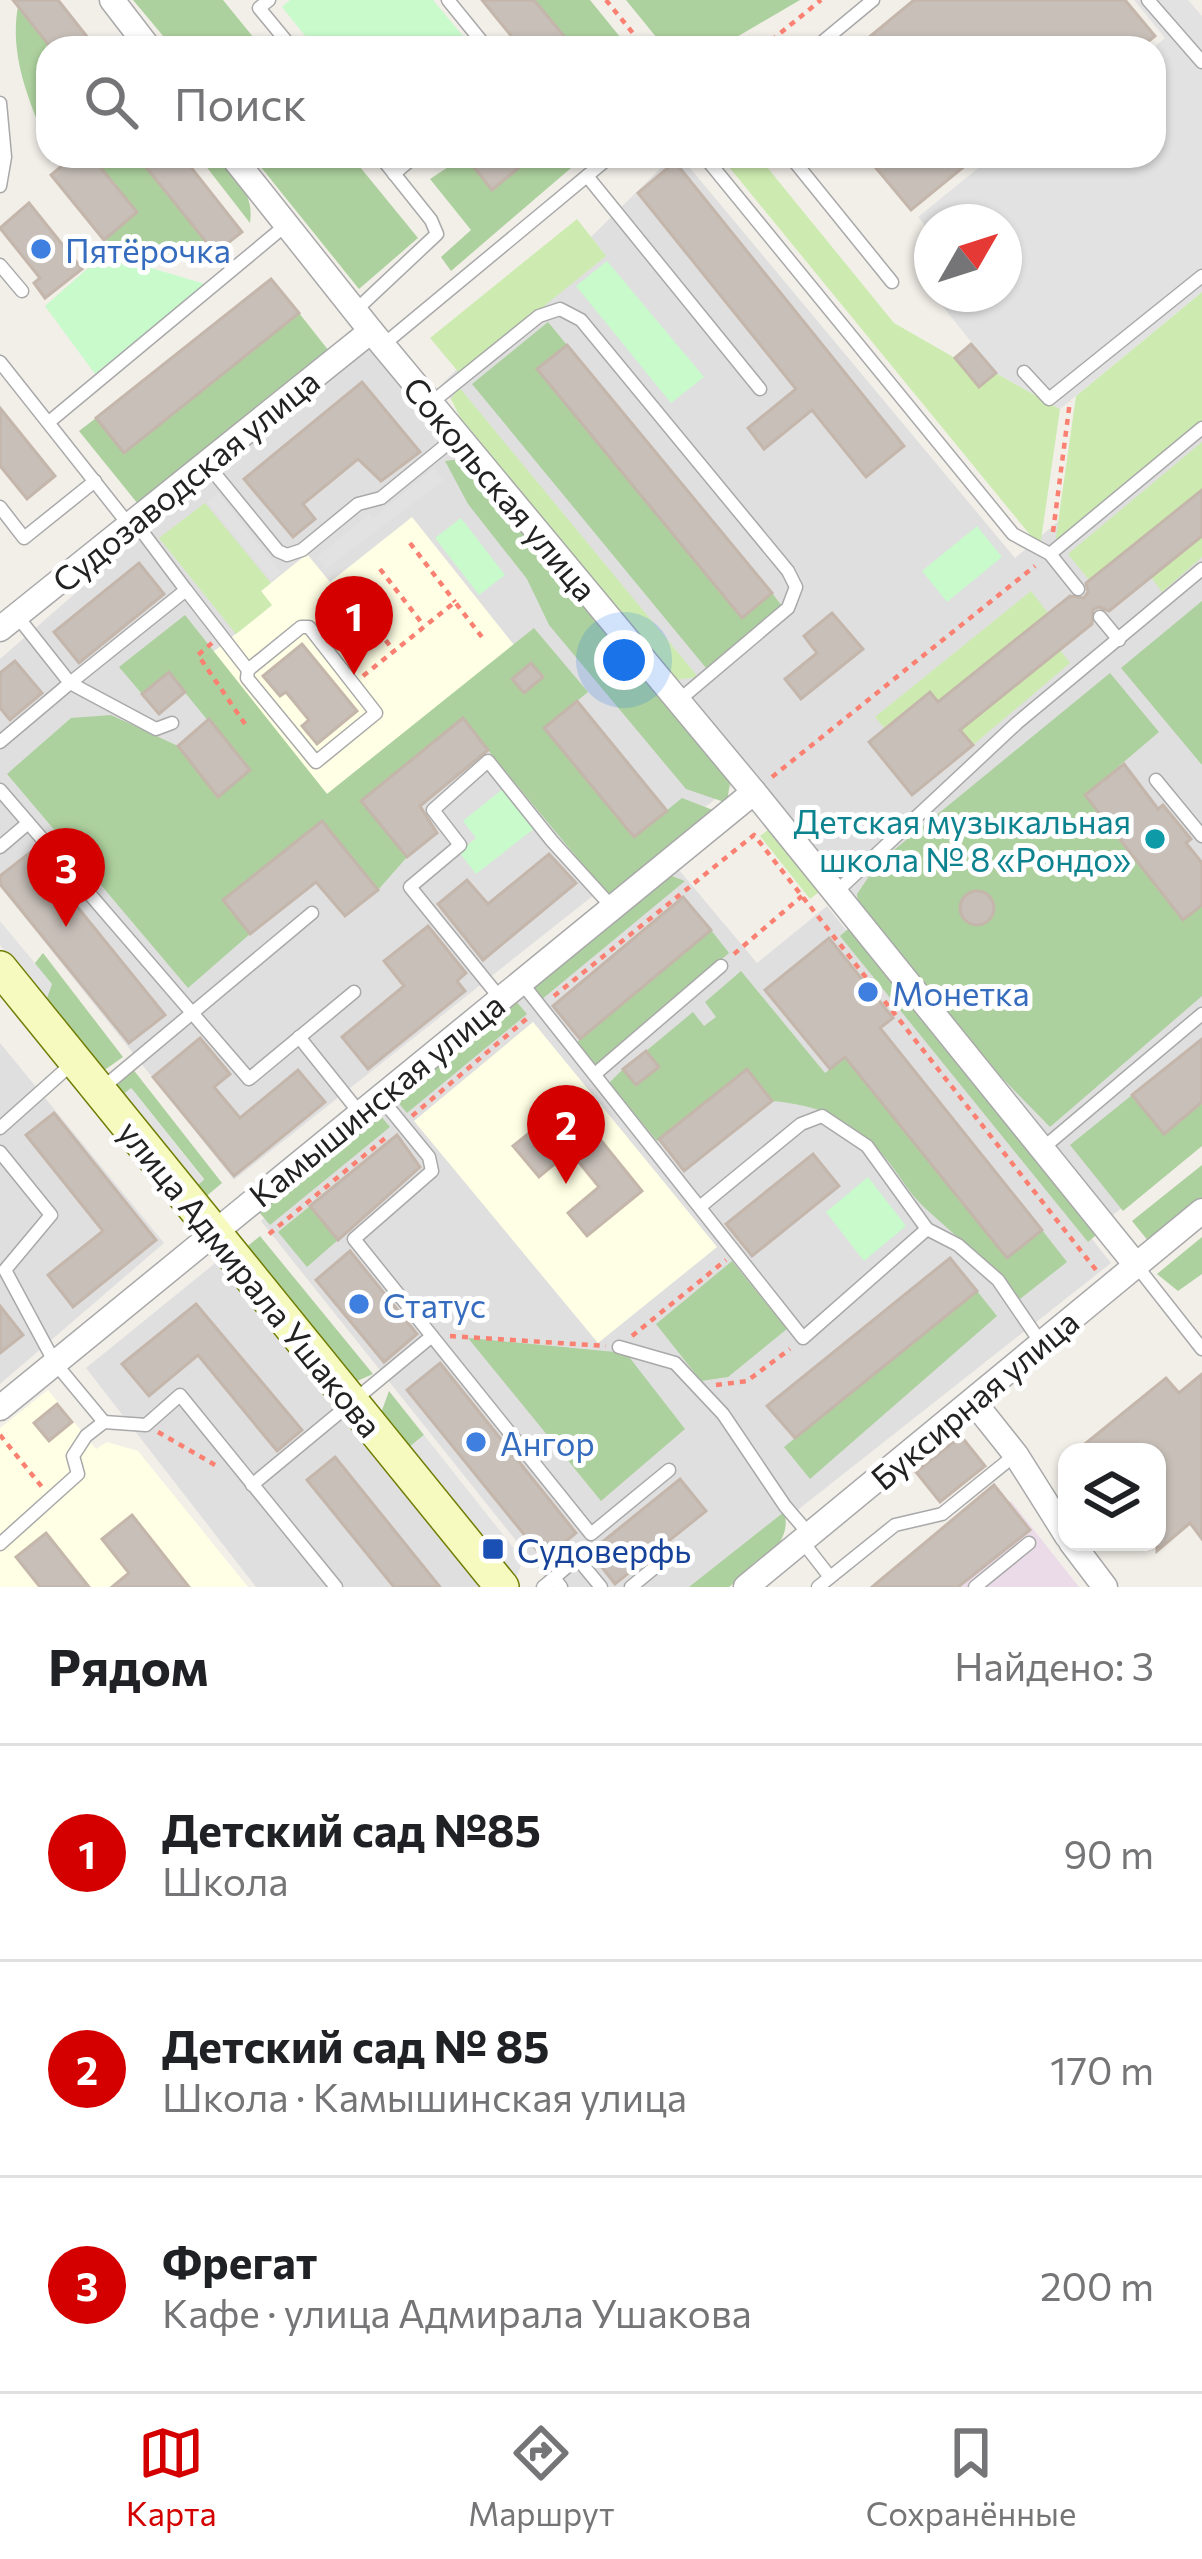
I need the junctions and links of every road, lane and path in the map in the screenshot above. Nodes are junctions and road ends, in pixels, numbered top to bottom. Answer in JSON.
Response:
{"nodes":[{"id":1,"x":112,"y":0,"type":"edge"},
{"id":2,"x":448,"y":0,"type":"edge"},
{"id":3,"x":606,"y":0,"type":"edge"},
{"id":4,"x":820,"y":0,"type":"edge"},
{"id":5,"x":874,"y":0,"type":"edge"},
{"id":6,"x":1148,"y":0,"type":"edge"},
{"id":7,"x":260,"y":3,"type":"edge"},
{"id":8,"x":140,"y":36,"type":"edge"},
{"id":9,"x":283,"y":36,"type":"edge"},
{"id":10,"x":478,"y":36,"type":"edge"},
{"id":11,"x":635,"y":36,"type":"edge"},
{"id":12,"x":776,"y":36,"type":"edge"},
{"id":13,"x":830,"y":36,"type":"edge"},
{"id":14,"x":1202,"y":62,"type":"edge"},
{"id":15,"x":0,"y":103,"type":"edge"},
{"id":16,"x":241,"y":168,"type":"edge"},
{"id":17,"x":389,"y":168,"type":"edge"},
{"id":18,"x":401,"y":168,"type":"edge"},
{"id":19,"x":597,"y":168,"type":"edge"},
{"id":20,"x":714,"y":168,"type":"edge"},
{"id":21,"x":800,"y":168,"type":"edge"},
{"id":22,"x":394,"y":174,"type":"junction"},
{"id":23,"x":587,"y":176,"type":"junction"},
{"id":24,"x":0,"y":187,"type":"edge"},
{"id":25,"x":286,"y":225,"type":"junction"},
{"id":26,"x":0,"y":265,"type":"edge"},
{"id":27,"x":1202,"y":276,"type":"edge"},
{"id":28,"x":892,"y":282,"type":"dead end"},
{"id":29,"x":22,"y":291,"type":"dead end"},
{"id":30,"x":369,"y":329,"type":"junction"},
{"id":31,"x":0,"y":362,"type":"edge"},
{"id":32,"x":1024,"y":372,"type":"dead end"},
{"id":33,"x":1073,"y":379,"type":"junction"},
{"id":34,"x":760,"y":389,"type":"dead end"},
{"id":35,"x":430,"y":404,"type":"junction"},
{"id":36,"x":49,"y":422,"type":"junction"},
{"id":37,"x":1202,"y":428,"type":"edge"},
{"id":38,"x":457,"y":436,"type":"junction"},
{"id":39,"x":207,"y":464,"type":"junction"},
{"id":40,"x":95,"y":481,"type":"junction"},
{"id":41,"x":0,"y":507,"type":"edge"},
{"id":42,"x":132,"y":524,"type":"junction"},
{"id":43,"x":410,"y":543,"type":"dead end"},
{"id":44,"x":1049,"y":554,"type":"junction"},
{"id":45,"x":380,"y":569,"type":"dead end"},
{"id":46,"x":1202,"y":569,"type":"edge"},
{"id":47,"x":1078,"y":589,"type":"dead end"},
{"id":48,"x":186,"y":590,"type":"junction"},
{"id":49,"x":349,"y":592,"type":"dead end"},
{"id":50,"x":455,"y":602,"type":"junction"},
{"id":51,"x":1100,"y":617,"type":"dead end"},
{"id":52,"x":9,"y":622,"type":"edge"},
{"id":53,"x":424,"y":626,"type":"junction"},
{"id":54,"x":221,"y":636,"type":"junction"},
{"id":55,"x":482,"y":638,"type":"dead end"},
{"id":56,"x":1119,"y":640,"type":"junction"},
{"id":57,"x":394,"y":651,"type":"junction"},
{"id":58,"x":248,"y":670,"type":"junction"},
{"id":59,"x":70,"y":683,"type":"junction"},
{"id":60,"x":354,"y":683,"type":"junction"},
{"id":61,"x":679,"y":700,"type":"junction"},
{"id":62,"x":172,"y":723,"type":"dead end"},
{"id":63,"x":245,"y":724,"type":"dead end"},
{"id":64,"x":0,"y":742,"type":"edge"},
{"id":65,"x":1156,"y":779,"type":"dead end"},
{"id":66,"x":0,"y":790,"type":"edge"},
{"id":67,"x":754,"y":792,"type":"junction"},
{"id":68,"x":27,"y":824,"type":"junction"},
{"id":69,"x":1202,"y":836,"type":"edge"},
{"id":70,"x":0,"y":847,"type":"edge"},
{"id":71,"x":835,"y":892,"type":"junction"},
{"id":72,"x":802,"y":896,"type":"junction"},
{"id":73,"x":612,"y":907,"type":"junction"},
{"id":74,"x":312,"y":913,"type":"dead end"},
{"id":75,"x":721,"y":966,"type":"joint"},
{"id":76,"x":0,"y":968,"type":"edge"},
{"id":77,"x":520,"y":981,"type":"junction"},
{"id":78,"x":354,"y":992,"type":"dead end"},
{"id":79,"x":500,"y":998,"type":"junction"},
{"id":80,"x":541,"y":1007,"type":"junction"},
{"id":81,"x":191,"y":1011,"type":"junction"},
{"id":82,"x":1202,"y":1014,"type":"edge"},
{"id":83,"x":299,"y":1037,"type":"junction"},
{"id":84,"x":76,"y":1061,"type":"junction"},
{"id":85,"x":595,"y":1073,"type":"junction"},
{"id":86,"x":100,"y":1090,"type":"junction"},
{"id":87,"x":369,"y":1104,"type":"junction"},
{"id":88,"x":402,"y":1125,"type":"junction"},
{"id":89,"x":0,"y":1128,"type":"edge"},
{"id":90,"x":1043,"y":1148,"type":"junction"},
{"id":91,"x":0,"y":1152,"type":"edge"},
{"id":92,"x":701,"y":1206,"type":"junction"},
{"id":93,"x":1202,"y":1211,"type":"edge"},
{"id":94,"x":927,"y":1229,"type":"junction"},
{"id":95,"x":214,"y":1230,"type":"junction"},
{"id":96,"x":268,"y":1234,"type":"dead end"},
{"id":97,"x":736,"y":1252,"type":"junction"},
{"id":98,"x":1083,"y":1253,"type":"dead end"},
{"id":99,"x":1136,"y":1265,"type":"junction"},
{"id":100,"x":3,"y":1272,"type":"edge"},
{"id":101,"x":432,"y":1336,"type":"junction"},
{"id":102,"x":803,"y":1338,"type":"junction"},
{"id":103,"x":1041,"y":1343,"type":"junction"},
{"id":104,"x":619,"y":1347,"type":"junction"},
{"id":105,"x":1202,"y":1349,"type":"edge"},
{"id":106,"x":55,"y":1363,"type":"junction"},
{"id":107,"x":698,"y":1388,"type":"junction"},
{"id":108,"x":973,"y":1400,"type":"junction"},
{"id":109,"x":352,"y":1403,"type":"junction"},
{"id":110,"x":0,"y":1408,"type":"edge"},
{"id":111,"x":104,"y":1422,"type":"junction"},
{"id":112,"x":146,"y":1425,"type":"junction"},
{"id":113,"x":0,"y":1435,"type":"edge"},
{"id":114,"x":1016,"y":1455,"type":"junction"},
{"id":115,"x":669,"y":1470,"type":"dead end"},
{"id":116,"x":252,"y":1485,"type":"junction"},
{"id":117,"x":52,"y":1499,"type":"junction"},
{"id":118,"x":1058,"y":1522,"type":"edge"},
{"id":119,"x":806,"y":1538,"type":"junction"},
{"id":120,"x":0,"y":1544,"type":"edge"},
{"id":121,"x":1029,"y":1544,"type":"dead end"},
{"id":122,"x":677,"y":1549,"type":"dead end"},
{"id":123,"x":1078,"y":1551,"type":"edge"},
{"id":124,"x":830,"y":1577,"type":"junction"},
{"id":125,"x":553,"y":1584,"type":"edge"},
{"id":126,"x":336,"y":1587,"type":"edge"},
{"id":127,"x":502,"y":1587,"type":"edge"},
{"id":128,"x":602,"y":1587,"type":"edge"},
{"id":129,"x":631,"y":1587,"type":"edge"},
{"id":130,"x":746,"y":1587,"type":"edge"},
{"id":131,"x":818,"y":1587,"type":"edge"},
{"id":132,"x":975,"y":1587,"type":"edge"},
{"id":133,"x":1105,"y":1587,"type":"edge"}],
"edges":[{"from":1,"to":8,"type":"street"},
{"from":2,"to":10,"type":"lane"},
{"from":3,"to":11,"type":"path"},
{"from":4,"to":12,"type":"path"},
{"from":5,"to":13,"type":"lane"},
{"from":6,"to":14,"type":"lane"},
{"from":7,"to":9,"type":"lane"},
{"from":15,"to":24,"type":"lane"},
{"from":16,"to":25,"type":"street","name":"Сокольская улица"},
{"from":17,"to":22,"type":"lane"},
{"from":18,"to":22,"type":"lane"},
{"from":19,"to":23,"type":"lane"},
{"from":20,"to":44,"type":"lane"},
{"from":21,"to":28,"type":"lane"},
{"from":22,"to":30,"type":"lane"},
{"from":23,"to":30,"type":"lane"},
{"from":23,"to":34,"type":"lane"},
{"from":25,"to":30,"type":"street","name":"Сокольская улица"},
{"from":25,"to":36,"type":"lane"},
{"from":26,"to":29,"type":"lane"},
{"from":27,"to":33,"type":"lane"},
{"from":30,"to":35,"type":"street","name":"Сокольская улица"},
{"from":30,"to":39,"type":"street","name":"Судозаводская улица"},
{"from":31,"to":36,"type":"lane"},
{"from":32,"to":33,"type":"lane"},
{"from":33,"to":44,"type":"path"},
{"from":35,"to":38,"type":"street","name":"Сокольская улица"},
{"from":35,"to":61,"type":"lane"},
{"from":36,"to":40,"type":"lane"},
{"from":37,"to":44,"type":"lane"},
{"from":38,"to":39,"type":"lane"},
{"from":38,"to":61,"type":"street","name":"Сокольская улица"},
{"from":39,"to":42,"type":"street","name":"Судозаводская улица"},
{"from":40,"to":41,"type":"lane"},
{"from":40,"to":42,"type":"lane"},
{"from":42,"to":48,"type":"lane"},
{"from":42,"to":52,"type":"street","name":"Судозаводская улица"},
{"from":43,"to":50,"type":"path"},
{"from":44,"to":47,"type":"lane"},
{"from":44,"to":67,"type":"path"},
{"from":45,"to":53,"type":"path"},
{"from":46,"to":56,"type":"lane"},
{"from":48,"to":54,"type":"lane"},
{"from":48,"to":59,"type":"lane"},
{"from":49,"to":57,"type":"path"},
{"from":50,"to":53,"type":"path"},
{"from":50,"to":55,"type":"path"},
{"from":51,"to":56,"type":"lane"},
{"from":52,"to":59,"type":"lane"},
{"from":53,"to":57,"type":"path"},
{"from":54,"to":58,"type":"lane"},
{"from":54,"to":63,"type":"path"},
{"from":56,"to":71,"type":"lane"},
{"from":57,"to":60,"type":"path"},
{"from":58,"to":60,"type":"lane"},
{"from":58,"to":60,"type":"lane"},
{"from":59,"to":62,"type":"lane"},
{"from":59,"to":64,"type":"lane"},
{"from":61,"to":67,"type":"street","name":"Сокольская улица"},
{"from":65,"to":69,"type":"lane"},
{"from":66,"to":68,"type":"lane"},
{"from":67,"to":71,"type":"street","name":"Сокольская улица"},
{"from":67,"to":73,"type":"street","name":"Камышинская улица"},
{"from":68,"to":70,"type":"lane"},
{"from":68,"to":81,"type":"lane"},
{"from":71,"to":90,"type":"street","name":"Сокольская улица"},
{"from":72,"to":75,"type":"path"},
{"from":72,"to":80,"type":"path"},
{"from":72,"to":98,"type":"path"},
{"from":73,"to":77,"type":"street","name":"Камышинская улица"},
{"from":73,"to":79,"type":"lane"},
{"from":74,"to":81,"type":"lane"},
{"from":75,"to":85,"type":"lane"},
{"from":76,"to":84,"type":"street","name":"улица Адмирала Ушакова"},
{"from":77,"to":79,"type":"street","name":"Камышинская улица"},
{"from":77,"to":80,"type":"lane"},
{"from":78,"to":83,"type":"lane"},
{"from":79,"to":87,"type":"street","name":"Камышинская улица"},
{"from":80,"to":85,"type":"lane"},
{"from":80,"to":88,"type":"path"},
{"from":81,"to":83,"type":"lane"},
{"from":81,"to":86,"type":"lane"},
{"from":82,"to":90,"type":"lane"},
{"from":83,"to":87,"type":"lane"},
{"from":84,"to":86,"type":"street","name":"улица Адмирала Ушакова"},
{"from":84,"to":89,"type":"lane"},
{"from":85,"to":92,"type":"lane"},
{"from":86,"to":95,"type":"street","name":"улица Адмирала Ушакова"},
{"from":87,"to":88,"type":"lane"},
{"from":87,"to":95,"type":"street","name":"Камышинская улица"},
{"from":88,"to":96,"type":"path"},
{"from":88,"to":101,"type":"lane"},
{"from":90,"to":99,"type":"street","name":"Сокольская улица"},
{"from":91,"to":100,"type":"lane"},
{"from":92,"to":94,"type":"lane"},
{"from":92,"to":97,"type":"lane"},
{"from":93,"to":99,"type":"street","name":"Буксирная улица"},
{"from":94,"to":102,"type":"lane"},
{"from":94,"to":103,"type":"lane"},
{"from":95,"to":106,"type":"street","name":"Камышинская улица"},
{"from":95,"to":109,"type":"street","name":"улица Адмирала Ушакова"},
{"from":97,"to":102,"type":"lane"},
{"from":97,"to":104,"type":"path"},
{"from":99,"to":103,"type":"street","name":"Буксирная улица"},
{"from":99,"to":105,"type":"lane"},
{"from":100,"to":106,"type":"lane"},
{"from":101,"to":104,"type":"path"},
{"from":101,"to":109,"type":"lane"},
{"from":101,"to":115,"type":"lane"},
{"from":102,"to":107,"type":"path"},
{"from":103,"to":108,"type":"street","name":"Буксирная улица"},
{"from":104,"to":107,"type":"lane"},
{"from":106,"to":110,"type":"street","name":"Камышинская улица"},
{"from":106,"to":111,"type":"lane"},
{"from":107,"to":119,"type":"lane"},
{"from":108,"to":114,"type":"street"},
{"from":108,"to":119,"type":"street","name":"Буксирная улица"},
{"from":109,"to":116,"type":"lane"},
{"from":109,"to":127,"type":"street","name":"улица Адмирала Ушакова"},
{"from":111,"to":112,"type":"lane"},
{"from":111,"to":117,"type":"lane"},
{"from":112,"to":116,"type":"path"},
{"from":112,"to":116,"type":"lane"},
{"from":113,"to":117,"type":"path"},
{"from":114,"to":118,"type":"street"},
{"from":114,"to":124,"type":"lane"},
{"from":116,"to":126,"type":"lane"},
{"from":117,"to":120,"type":"lane"},
{"from":119,"to":124,"type":"lane"},
{"from":119,"to":130,"type":"street","name":"Буксирная улица"},
{"from":121,"to":132,"type":"lane"},
{"from":122,"to":129,"type":"lane"},
{"from":123,"to":133,"type":"street"},
{"from":124,"to":131,"type":"lane"},
{"from":125,"to":128,"type":"lane"}]}
